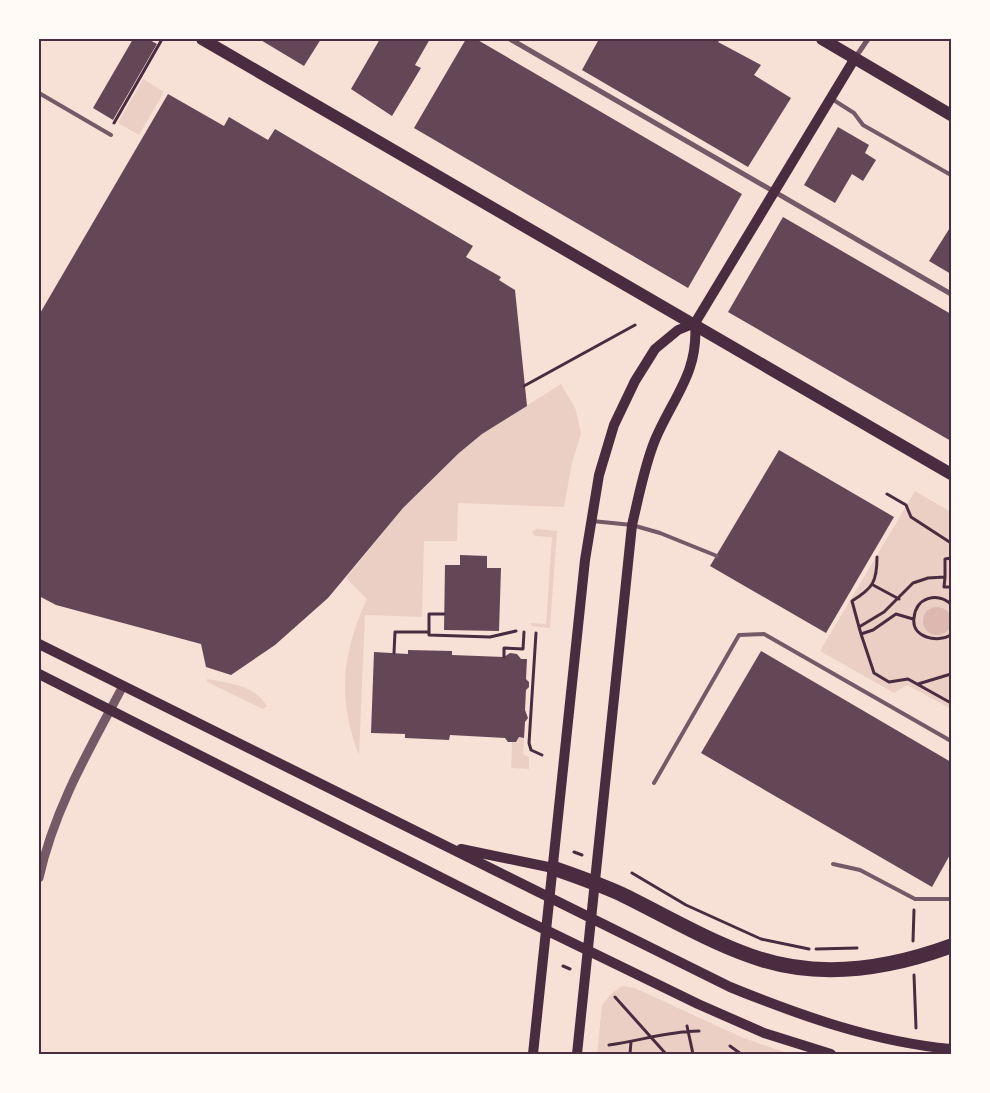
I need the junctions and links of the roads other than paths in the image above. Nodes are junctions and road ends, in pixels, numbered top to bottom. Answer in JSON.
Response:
{"nodes":[{"id":1,"x":510,"y":39,"type":"edge"},
{"id":2,"x":822,"y":39,"type":"edge"},
{"id":3,"x":868,"y":39,"type":"edge"},
{"id":4,"x":210,"y":41,"type":"edge"},
{"id":5,"x":855,"y":58,"type":"junction"},
{"id":6,"x":39,"y":93,"type":"edge"},
{"id":7,"x":830,"y":98,"type":"junction"},
{"id":8,"x":951,"y":115,"type":"edge"},
{"id":9,"x":111,"y":135,"type":"dead end"},
{"id":10,"x":951,"y":175,"type":"edge"},
{"id":11,"x":775,"y":191,"type":"junction"},
{"id":12,"x":951,"y":294,"type":"edge"},
{"id":13,"x":695,"y":323,"type":"junction"},
{"id":14,"x":951,"y":474,"type":"edge"},
{"id":15,"x":590,"y":521,"type":"junction"},
{"id":16,"x":632,"y":525,"type":"junction"},
{"id":17,"x":717,"y":556,"type":"dead end"},
{"id":18,"x":39,"y":644,"type":"edge"},
{"id":19,"x":39,"y":674,"type":"edge"},
{"id":20,"x":123,"y":686,"type":"junction"},
{"id":21,"x":110,"y":710,"type":"junction"},
{"id":22,"x":951,"y":741,"type":"edge"},
{"id":23,"x":654,"y":783,"type":"dead end"},
{"id":24,"x":443,"y":845,"type":"junction"},
{"id":25,"x":834,"y":864,"type":"dead end"},
{"id":26,"x":553,"y":868,"type":"junction"},
{"id":27,"x":39,"y":878,"type":"edge"},
{"id":28,"x":596,"y":883,"type":"junction"},
{"id":29,"x":551,"y":898,"type":"junction"},
{"id":30,"x":951,"y":899,"type":"edge"},
{"id":31,"x":591,"y":918,"type":"junction"},
{"id":32,"x":546,"y":931,"type":"junction"},
{"id":33,"x":951,"y":946,"type":"edge"},
{"id":34,"x":588,"y":951,"type":"junction"},
{"id":35,"x":951,"y":1049,"type":"edge"},
{"id":36,"x":533,"y":1054,"type":"edge"},
{"id":37,"x":577,"y":1054,"type":"edge"},
{"id":38,"x":831,"y":1054,"type":"edge"}],
"edges":[{"from":1,"to":11,"type":"street"},
{"from":2,"to":5,"type":"main road"},
{"from":3,"to":5,"type":"street"},
{"from":4,"to":13,"type":"main road"},
{"from":5,"to":7,"type":"main road"},
{"from":5,"to":8,"type":"main road"},
{"from":6,"to":9,"type":"lane"},
{"from":7,"to":10,"type":"lane"},
{"from":7,"to":11,"type":"main road"},
{"from":11,"to":12,"type":"street"},
{"from":11,"to":13,"type":"main road"},
{"from":13,"to":14,"type":"main road"},
{"from":13,"to":15,"type":"main road"},
{"from":13,"to":16,"type":"main road"},
{"from":15,"to":16,"type":"lane"},
{"from":15,"to":26,"type":"main road"},
{"from":16,"to":17,"type":"lane"},
{"from":16,"to":28,"type":"main road"},
{"from":18,"to":20,"type":"main road"},
{"from":19,"to":21,"type":"main road"},
{"from":20,"to":21,"type":"street"},
{"from":20,"to":24,"type":"main road"},
{"from":21,"to":27,"type":"street"},
{"from":21,"to":32,"type":"main road"},
{"from":22,"to":23,"type":"lane"},
{"from":24,"to":26,"type":"main road"},
{"from":24,"to":29,"type":"main road"},
{"from":25,"to":30,"type":"lane"},
{"from":26,"to":28,"type":"highway"},
{"from":26,"to":29,"type":"main road"},
{"from":28,"to":31,"type":"main road"},
{"from":28,"to":33,"type":"highway"},
{"from":29,"to":31,"type":"main road"},
{"from":29,"to":32,"type":"main road"},
{"from":31,"to":34,"type":"main road"},
{"from":31,"to":35,"type":"main road"},
{"from":32,"to":34,"type":"main road"},
{"from":32,"to":36,"type":"main road"},
{"from":34,"to":37,"type":"main road"},
{"from":34,"to":38,"type":"main road"}]}
